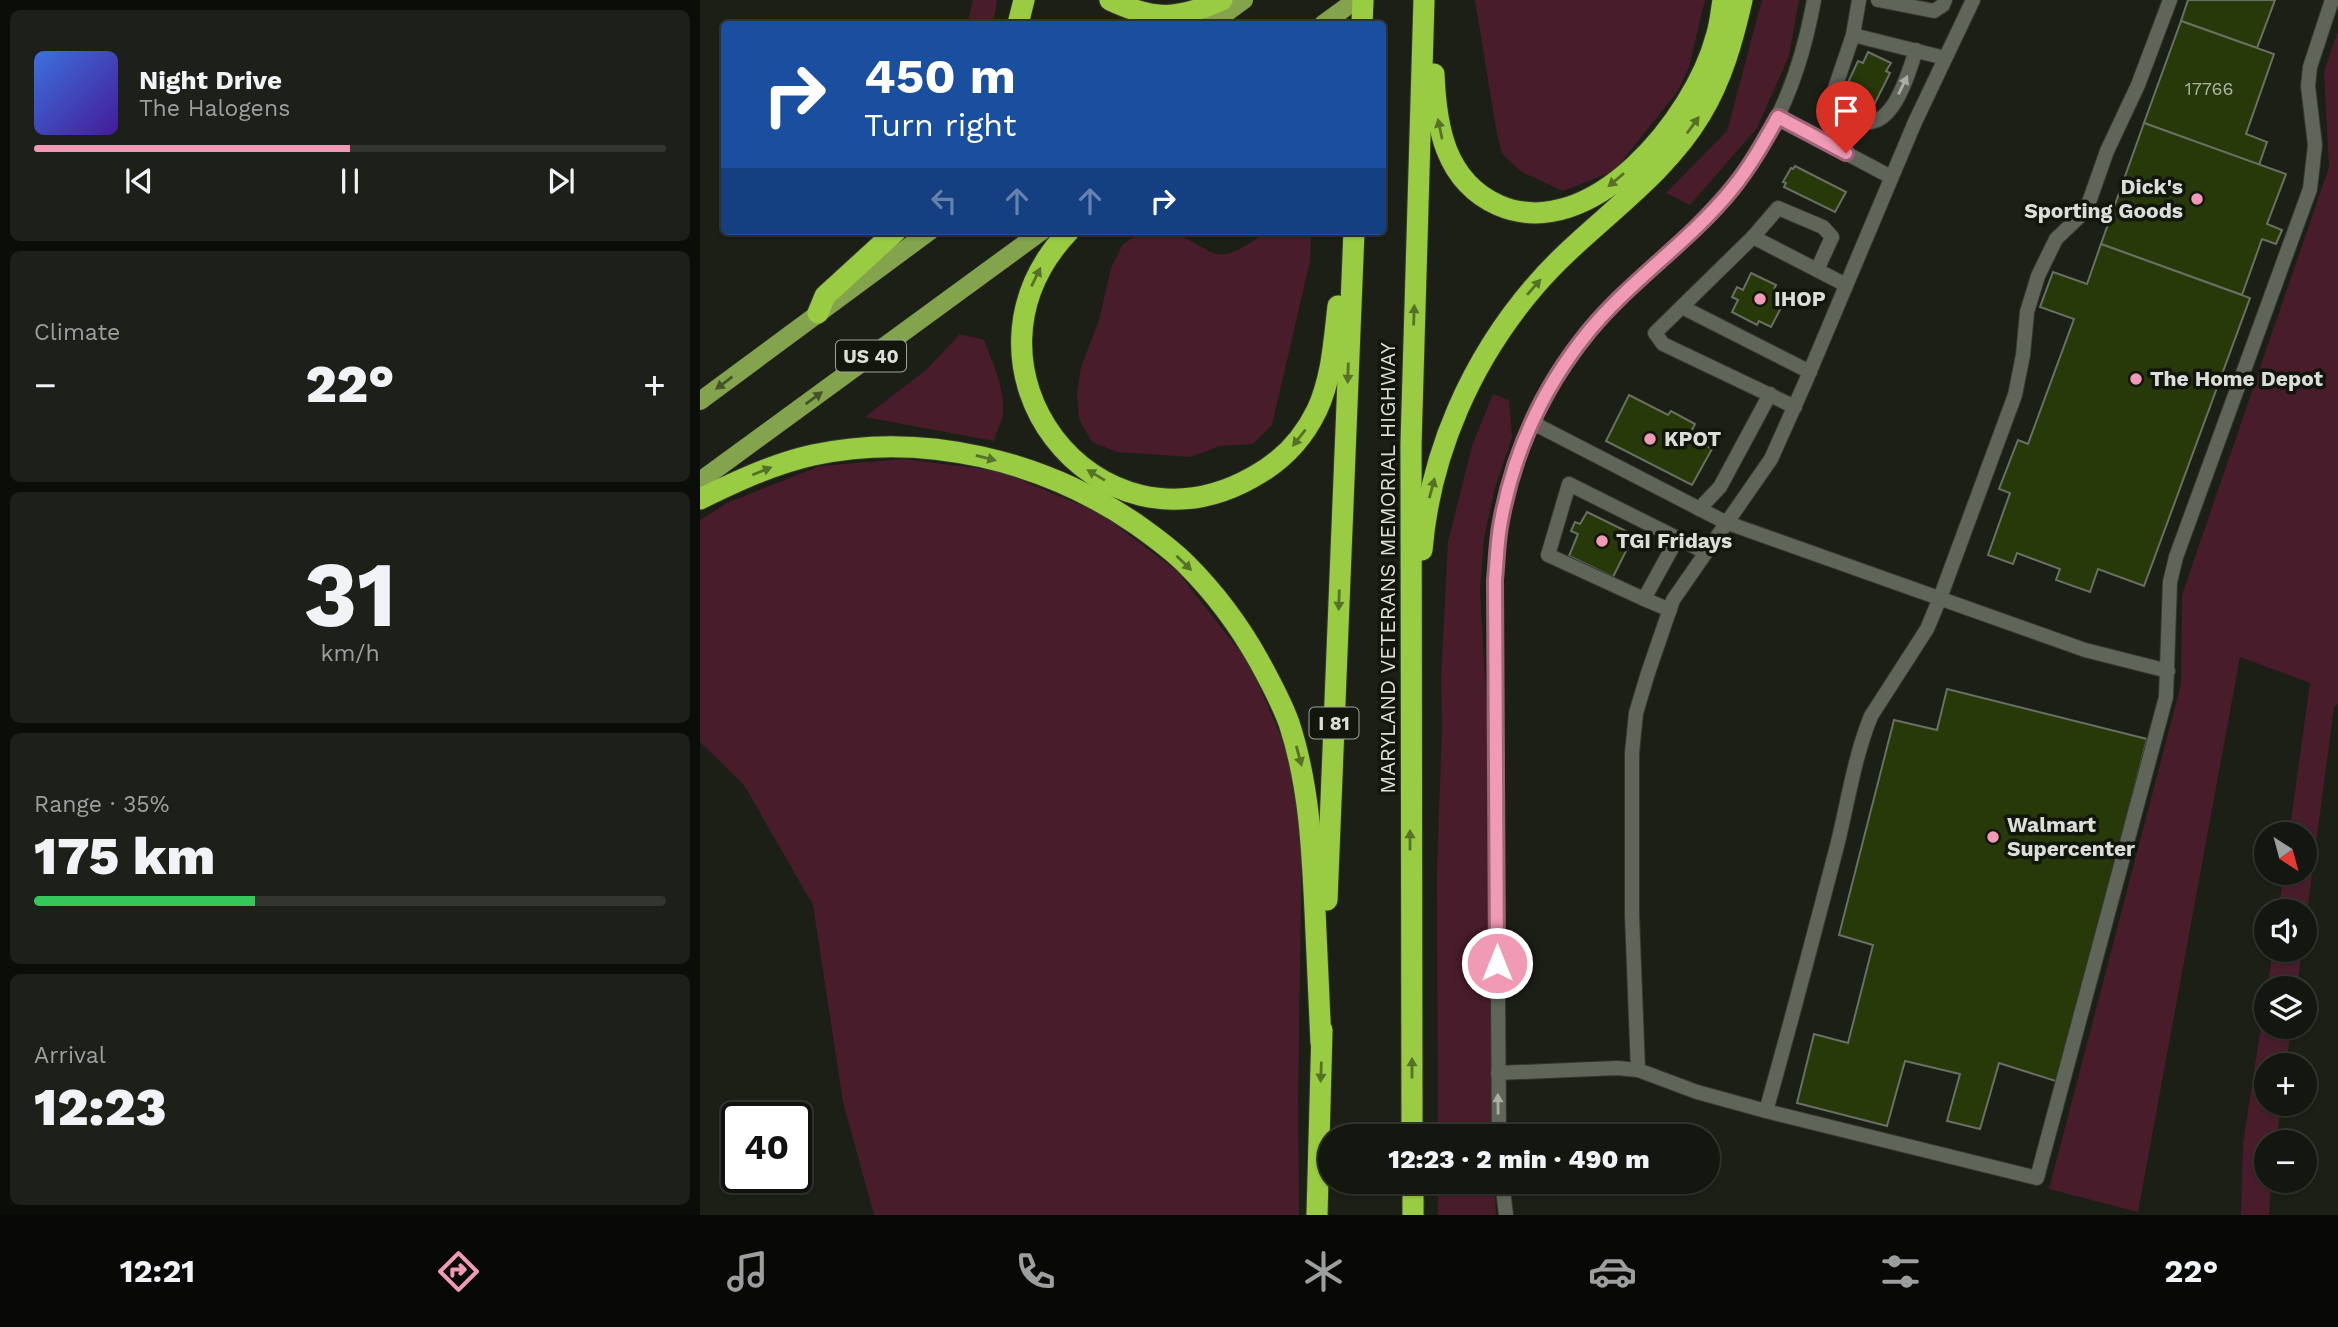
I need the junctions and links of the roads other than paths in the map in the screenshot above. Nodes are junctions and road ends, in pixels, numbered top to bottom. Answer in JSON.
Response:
{"nodes":[{"id":1,"x":1024,"y":0,"type":"edge"},
{"id":2,"x":1110,"y":0,"type":"edge"},
{"id":3,"x":1222,"y":0,"type":"edge"},
{"id":4,"x":1244,"y":0,"type":"edge"},
{"id":5,"x":1356,"y":0,"type":"edge"},
{"id":6,"x":1363,"y":0,"type":"edge"},
{"id":7,"x":1424,"y":0,"type":"edge"},
{"id":8,"x":1431,"y":0,"type":"edge"},
{"id":9,"x":1723,"y":0,"type":"edge"},
{"id":10,"x":1742,"y":0,"type":"edge"},
{"id":11,"x":1814,"y":0,"type":"edge"},
{"id":12,"x":1859,"y":0,"type":"edge"},
{"id":13,"x":1878,"y":0,"type":"edge"},
{"id":14,"x":1945,"y":0,"type":"edge"},
{"id":15,"x":1973,"y":0,"type":"edge"},
{"id":16,"x":2170,"y":0,"type":"edge"},
{"id":17,"x":2332,"y":0,"type":"edge"},
{"id":18,"x":1019,"y":21,"type":"edge"},
{"id":19,"x":1215,"y":21,"type":"edge"},
{"id":20,"x":1327,"y":21,"type":"edge"},
{"id":21,"x":1362,"y":21,"type":"edge"},
{"id":22,"x":1853,"y":35,"type":"junction"},
{"id":23,"x":1916,"y":50,"type":"junction"},
{"id":24,"x":1945,"y":58,"type":"junction"},
{"id":25,"x":1778,"y":117,"type":"junction"},
{"id":26,"x":1891,"y":177,"type":"junction"},
{"id":27,"x":891,"y":235,"type":"edge"},
{"id":28,"x":925,"y":235,"type":"edge"},
{"id":29,"x":1037,"y":235,"type":"edge"},
{"id":30,"x":1066,"y":235,"type":"edge"},
{"id":31,"x":1346,"y":235,"type":"edge"},
{"id":32,"x":1353,"y":235,"type":"edge"},
{"id":33,"x":1753,"y":237,"type":"junction"},
{"id":34,"x":1817,"y":270,"type":"junction"},
{"id":35,"x":1846,"y":285,"type":"junction"},
{"id":36,"x":1682,"y":307,"type":"junction"},
{"id":37,"x":818,"y":313,"type":"junction"},
{"id":38,"x":1810,"y":372,"type":"junction"},
{"id":39,"x":1770,"y":394,"type":"junction"},
{"id":40,"x":700,"y":401,"type":"edge"},
{"id":41,"x":1795,"y":407,"type":"junction"},
{"id":42,"x":1531,"y":422,"type":"junction"},
{"id":43,"x":700,"y":481,"type":"edge"},
{"id":44,"x":700,"y":499,"type":"edge"},
{"id":45,"x":1699,"y":509,"type":"junction"},
{"id":46,"x":1726,"y":522,"type":"junction"},
{"id":47,"x":1677,"y":539,"type":"junction"},
{"id":48,"x":1705,"y":552,"type":"junction"},
{"id":49,"x":1940,"y":598,"type":"junction"},
{"id":50,"x":1644,"y":599,"type":"junction"},
{"id":51,"x":1670,"y":610,"type":"junction"},
{"id":52,"x":2168,"y":671,"type":"junction"},
{"id":53,"x":1410,"y":702,"type":"junction"},
{"id":54,"x":1321,"y":1043,"type":"junction"},
{"id":55,"x":1639,"y":1070,"type":"junction"},
{"id":56,"x":1498,"y":1073,"type":"junction"},
{"id":57,"x":1766,"y":1111,"type":"junction"},
{"id":58,"x":1412,"y":1124,"type":"edge"},
{"id":59,"x":1499,"y":1124,"type":"edge"},
{"id":60,"x":1413,"y":1194,"type":"edge"},
{"id":61,"x":1504,"y":1194,"type":"edge"},
{"id":62,"x":1317,"y":1215,"type":"edge"},
{"id":63,"x":1413,"y":1215,"type":"edge"},
{"id":64,"x":1506,"y":1215,"type":"edge"}],
"edges":[{"from":1,"to":18,"type":"highway"},
{"from":2,"to":3,"type":"highway"},
{"from":4,"to":19,"type":"main road"},
{"from":5,"to":20,"type":"main road"},
{"from":6,"to":21,"type":"highway"},
{"from":53,"to":7,"type":"highway","name":"MARYLAND VETERANS MEMORIAL HIGHWAY","one_way":true},
{"from":9,"to":8,"type":"highway","one_way":true},
{"from":53,"to":10,"type":"highway","one_way":true},
{"from":11,"to":25,"type":"street"},
{"from":12,"to":22,"type":"street"},
{"from":13,"to":14,"type":"street"},
{"from":15,"to":24,"type":"street"},
{"from":16,"to":49,"type":"street"},
{"from":17,"to":52,"type":"street"},
{"from":22,"to":23,"type":"street"},
{"from":22,"to":23,"type":"street","one_way":true},
{"from":23,"to":24,"type":"street"},
{"from":24,"to":26,"type":"street"},
{"from":25,"to":26,"type":"street"},
{"from":25,"to":42,"type":"street"},
{"from":26,"to":35,"type":"street"},
{"from":27,"to":37,"type":"highway"},
{"from":28,"to":37,"type":"main road"},
{"from":43,"to":29,"type":"main road","number":"US 40","one_way":true},
{"from":31,"to":30,"type":"highway","one_way":true},
{"from":32,"to":54,"type":"highway","name":"MARYLAND VETERANS MEMORIAL HIGHWAY","number":"I 81","one_way":true},
{"from":33,"to":34,"type":"street"},
{"from":33,"to":34,"type":"street"},
{"from":33,"to":36,"type":"street"},
{"from":34,"to":35,"type":"street"},
{"from":35,"to":38,"type":"street"},
{"from":36,"to":38,"type":"street"},
{"from":36,"to":39,"type":"street"},
{"from":37,"to":40,"type":"main road","one_way":true},
{"from":38,"to":41,"type":"street"},
{"from":39,"to":41,"type":"street"},
{"from":39,"to":45,"type":"street"},
{"from":41,"to":46,"type":"street"},
{"from":42,"to":45,"type":"street"},
{"from":42,"to":56,"type":"street"},
{"from":44,"to":54,"type":"highway","one_way":true},
{"from":45,"to":46,"type":"street"},
{"from":46,"to":48,"type":"street"},
{"from":46,"to":49,"type":"street"},
{"from":47,"to":48,"type":"street"},
{"from":47,"to":50,"type":"street"},
{"from":47,"to":50,"type":"street"},
{"from":48,"to":51,"type":"street"},
{"from":49,"to":52,"type":"street"},
{"from":49,"to":57,"type":"street"},
{"from":50,"to":51,"type":"street"},
{"from":51,"to":55,"type":"street"},
{"from":52,"to":57,"type":"street"},
{"from":58,"to":53,"type":"highway","name":"MARYLAND VETERANS MEMORIAL HIGHWAY","one_way":true},
{"from":54,"to":62,"type":"highway","name":"MARYLAND VETERANS MEMORIAL HIGHWAY","number":"I 81","one_way":true},
{"from":55,"to":56,"type":"street"},
{"from":55,"to":57,"type":"street"},
{"from":59,"to":56,"type":"street","one_way":true},
{"from":60,"to":63,"type":"highway"},
{"from":61,"to":64,"type":"street"}]}
